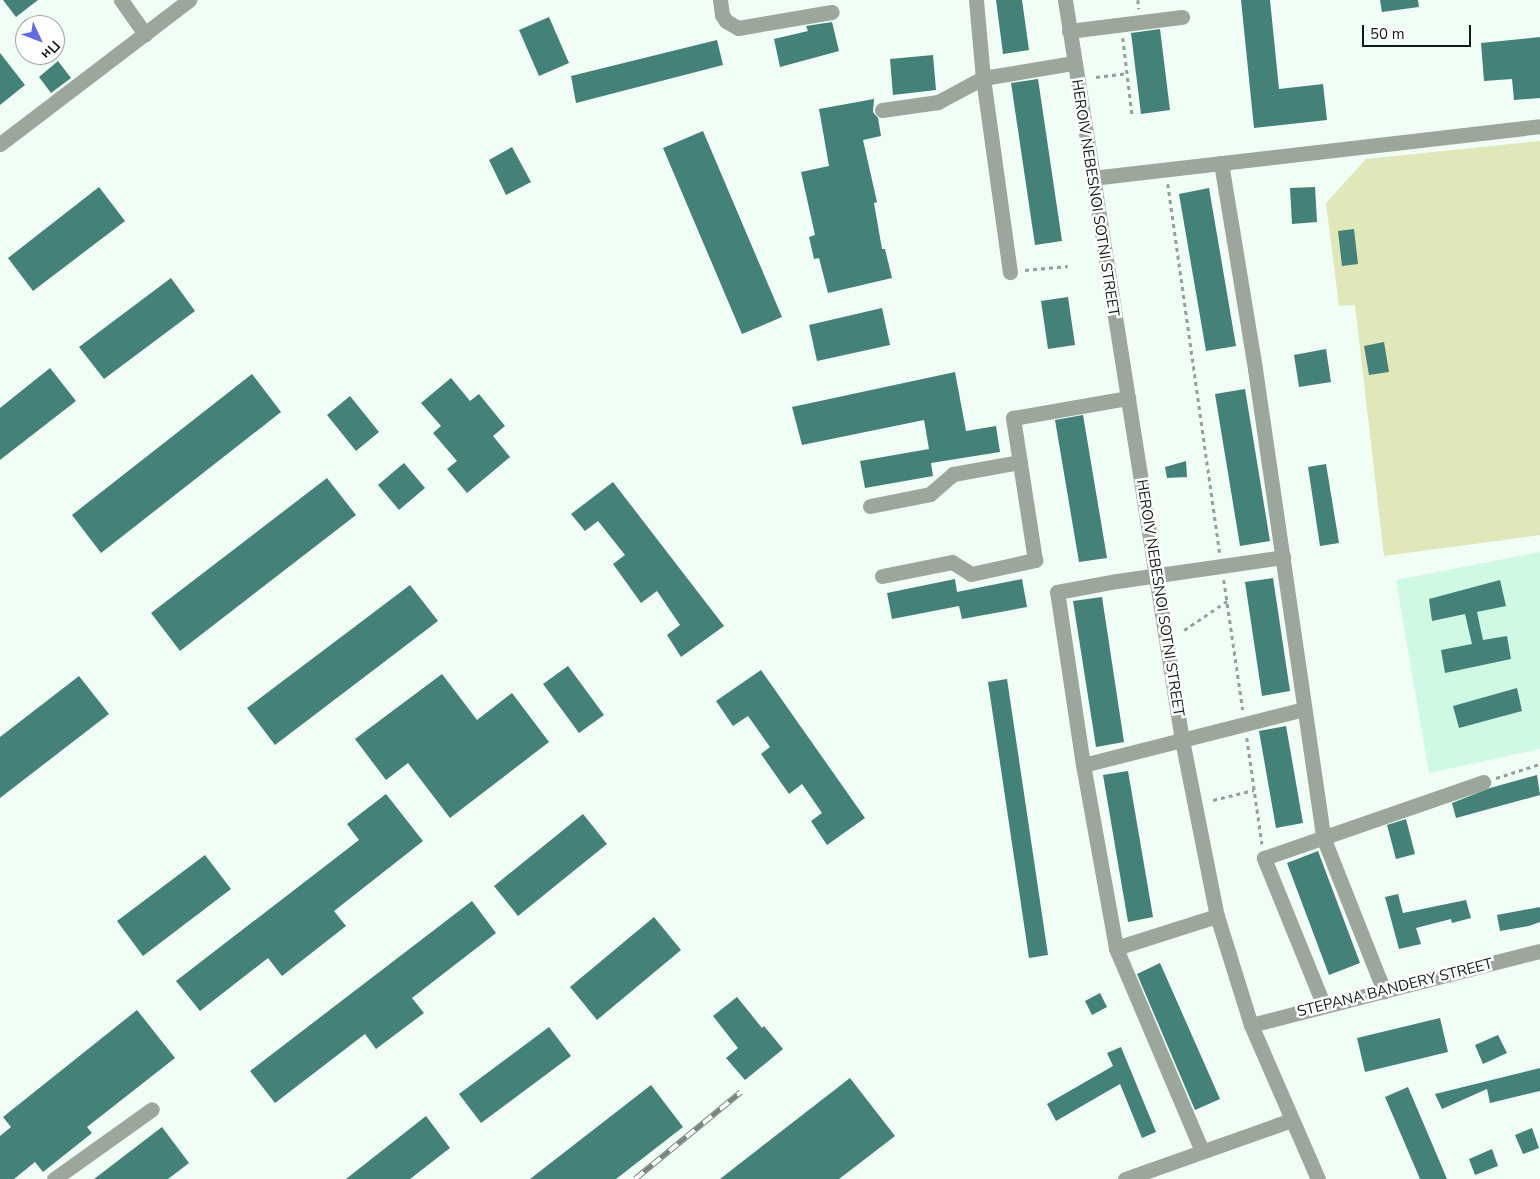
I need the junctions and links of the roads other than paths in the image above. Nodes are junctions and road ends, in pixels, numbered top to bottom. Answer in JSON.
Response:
{"nodes":[{"id":1,"x":121,"y":0,"type":"edge"},
{"id":2,"x":189,"y":0,"type":"edge"},
{"id":3,"x":720,"y":0,"type":"edge"},
{"id":4,"x":976,"y":0,"type":"edge"},
{"id":5,"x":1064,"y":0,"type":"edge"},
{"id":6,"x":832,"y":12,"type":"dead end"},
{"id":7,"x":1182,"y":18,"type":"dead end"},
{"id":8,"x":1069,"y":31,"type":"junction"},
{"id":9,"x":145,"y":34,"type":"junction"},
{"id":10,"x":1074,"y":63,"type":"junction"},
{"id":11,"x":983,"y":78,"type":"junction"},
{"id":12,"x":882,"y":110,"type":"dead end"},
{"id":13,"x":1540,"y":126,"type":"edge"},
{"id":14,"x":0,"y":144,"type":"edge"},
{"id":15,"x":1220,"y":163,"type":"junction"},
{"id":16,"x":1092,"y":178,"type":"junction"},
{"id":17,"x":1010,"y":272,"type":"road end"},
{"id":18,"x":1128,"y":398,"type":"junction"},
{"id":19,"x":1020,"y":462,"type":"junction"},
{"id":20,"x":870,"y":506,"type":"dead end"},
{"id":21,"x":1283,"y":557,"type":"junction"},
{"id":22,"x":1155,"y":575,"type":"junction"},
{"id":23,"x":882,"y":576,"type":"dead end"},
{"id":24,"x":1304,"y":709,"type":"junction"},
{"id":25,"x":1182,"y":740,"type":"junction"},
{"id":26,"x":1082,"y":766,"type":"junction"},
{"id":27,"x":1483,"y":782,"type":"road end"},
{"id":28,"x":1323,"y":837,"type":"junction"},
{"id":29,"x":1217,"y":916,"type":"junction"},
{"id":30,"x":1116,"y":948,"type":"junction"},
{"id":31,"x":1540,"y":952,"type":"edge"},
{"id":32,"x":1384,"y":991,"type":"junction"},
{"id":33,"x":1324,"y":1006,"type":"junction"},
{"id":34,"x":1251,"y":1025,"type":"junction"},
{"id":35,"x":152,"y":1108,"type":"dead end"},
{"id":36,"x":1292,"y":1120,"type":"junction"},
{"id":37,"x":1202,"y":1151,"type":"junction"},
{"id":38,"x":54,"y":1179,"type":"edge"},
{"id":39,"x":1125,"y":1179,"type":"edge"},
{"id":40,"x":1318,"y":1179,"type":"edge"}],
"edges":[{"from":1,"to":9,"type":"street"},
{"from":2,"to":9,"type":"street"},
{"from":3,"to":6,"type":"street"},
{"from":4,"to":11,"type":"street"},
{"from":5,"to":8,"type":"street","name":"HEROIV NEBESNOI SOTNI STREET"},
{"from":7,"to":8,"type":"street"},
{"from":8,"to":10,"type":"street","name":"HEROIV NEBESNOI SOTNI STREET"},
{"from":9,"to":14,"type":"street"},
{"from":10,"to":11,"type":"street"},
{"from":10,"to":16,"type":"street","name":"HEROIV NEBESNOI SOTNI STREET"},
{"from":11,"to":12,"type":"street"},
{"from":11,"to":17,"type":"street"},
{"from":13,"to":15,"type":"street"},
{"from":15,"to":16,"type":"street"},
{"from":15,"to":21,"type":"street"},
{"from":16,"to":18,"type":"street","name":"HEROIV NEBESNOI SOTNI STREET"},
{"from":18,"to":19,"type":"street"},
{"from":18,"to":22,"type":"street","name":"HEROIV NEBESNOI SOTNI STREET"},
{"from":19,"to":20,"type":"street"},
{"from":19,"to":23,"type":"street"},
{"from":21,"to":22,"type":"street"},
{"from":21,"to":24,"type":"street"},
{"from":22,"to":25,"type":"street","name":"HEROIV NEBESNOI SOTNI STREET"},
{"from":22,"to":26,"type":"street"},
{"from":24,"to":25,"type":"street"},
{"from":24,"to":28,"type":"street"},
{"from":25,"to":26,"type":"street"},
{"from":25,"to":29,"type":"street","name":"HEROIV NEBESNOI SOTNI STREET"},
{"from":26,"to":30,"type":"street"},
{"from":27,"to":28,"type":"street"},
{"from":28,"to":32,"type":"street"},
{"from":28,"to":33,"type":"street"},
{"from":29,"to":30,"type":"street"},
{"from":29,"to":34,"type":"street","name":"HEROIV NEBESNOI SOTNI STREET"},
{"from":30,"to":37,"type":"street"},
{"from":31,"to":32,"type":"street","name":"STEPANA BANDERY STREET"},
{"from":32,"to":33,"type":"street","name":"STEPANA BANDERY STREET"},
{"from":33,"to":34,"type":"street","name":"STEPANA BANDERY STREET"},
{"from":34,"to":36,"type":"street","name":"HEROIV NEBESNOI SOTNI STREET"},
{"from":35,"to":38,"type":"street"},
{"from":36,"to":37,"type":"street"},
{"from":36,"to":40,"type":"street","name":"HEROIV NEBESNOI SOTNI STREET"},
{"from":37,"to":39,"type":"street"}]}
